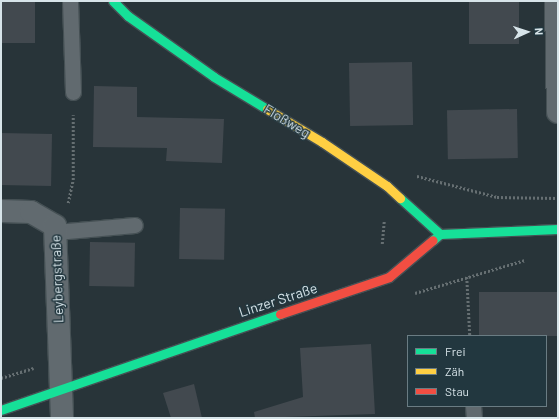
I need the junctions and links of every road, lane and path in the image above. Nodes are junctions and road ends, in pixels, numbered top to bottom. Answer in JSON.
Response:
{"nodes":[{"id":1,"x":70,"y":1,"type":"edge"},
{"id":2,"x":556,"y":1,"type":"edge"},
{"id":3,"x":123,"y":6,"type":"edge"},
{"id":4,"x":72,"y":92,"type":"joint"},
{"id":5,"x":558,"y":112,"type":"edge"},
{"id":6,"x":387,"y":186,"type":"junction"},
{"id":7,"x":558,"y":198,"type":"edge"},
{"id":8,"x":1,"y":211,"type":"edge"},
{"id":9,"x":135,"y":225,"type":"dead end"},
{"id":10,"x":55,"y":229,"type":"junction"},
{"id":11,"x":558,"y":229,"type":"edge"},
{"id":12,"x":440,"y":234,"type":"junction"},
{"id":13,"x":379,"y":247,"type":"dead end"},
{"id":14,"x":528,"y":259,"type":"dead end"},
{"id":15,"x":467,"y":277,"type":"junction"},
{"id":16,"x":407,"y":295,"type":"dead end"},
{"id":17,"x":470,"y":335,"type":"edge"},
{"id":18,"x":60,"y":359,"type":"junction"},
{"id":19,"x":1,"y":378,"type":"edge"},
{"id":20,"x":60,"y":390,"type":"junction"},
{"id":21,"x":473,"y":407,"type":"edge"},
{"id":22,"x":1,"y":410,"type":"edge"},
{"id":23,"x":62,"y":418,"type":"edge"},
{"id":24,"x":474,"y":418,"type":"edge"}],
"edges":[{"from":1,"to":4,"type":"lane"},
{"from":2,"to":5,"type":"street"},
{"from":3,"to":6,"type":"street","name":"Floßweg"},
{"from":4,"to":10,"type":"path"},
{"from":6,"to":7,"type":"path"},
{"from":6,"to":12,"type":"street","name":"Floßweg"},
{"from":6,"to":13,"type":"path"},
{"from":8,"to":10,"type":"street","name":"Leybergstraße"},
{"from":9,"to":10,"type":"lane"},
{"from":10,"to":18,"type":"street","name":"Leybergstraße"},
{"from":11,"to":12,"type":"street"},
{"from":12,"to":20,"type":"street","name":"Linzer Straße"},
{"from":14,"to":15,"type":"path"},
{"from":15,"to":16,"type":"path"},
{"from":15,"to":17,"type":"path"},
{"from":18,"to":19,"type":"path"},
{"from":18,"to":20,"type":"street","name":"Leybergstraße"},
{"from":20,"to":22,"type":"street","name":"Linzer Straße"},
{"from":20,"to":23,"type":"street","name":"Leybergstraße"},
{"from":21,"to":24,"type":"lane"}]}
